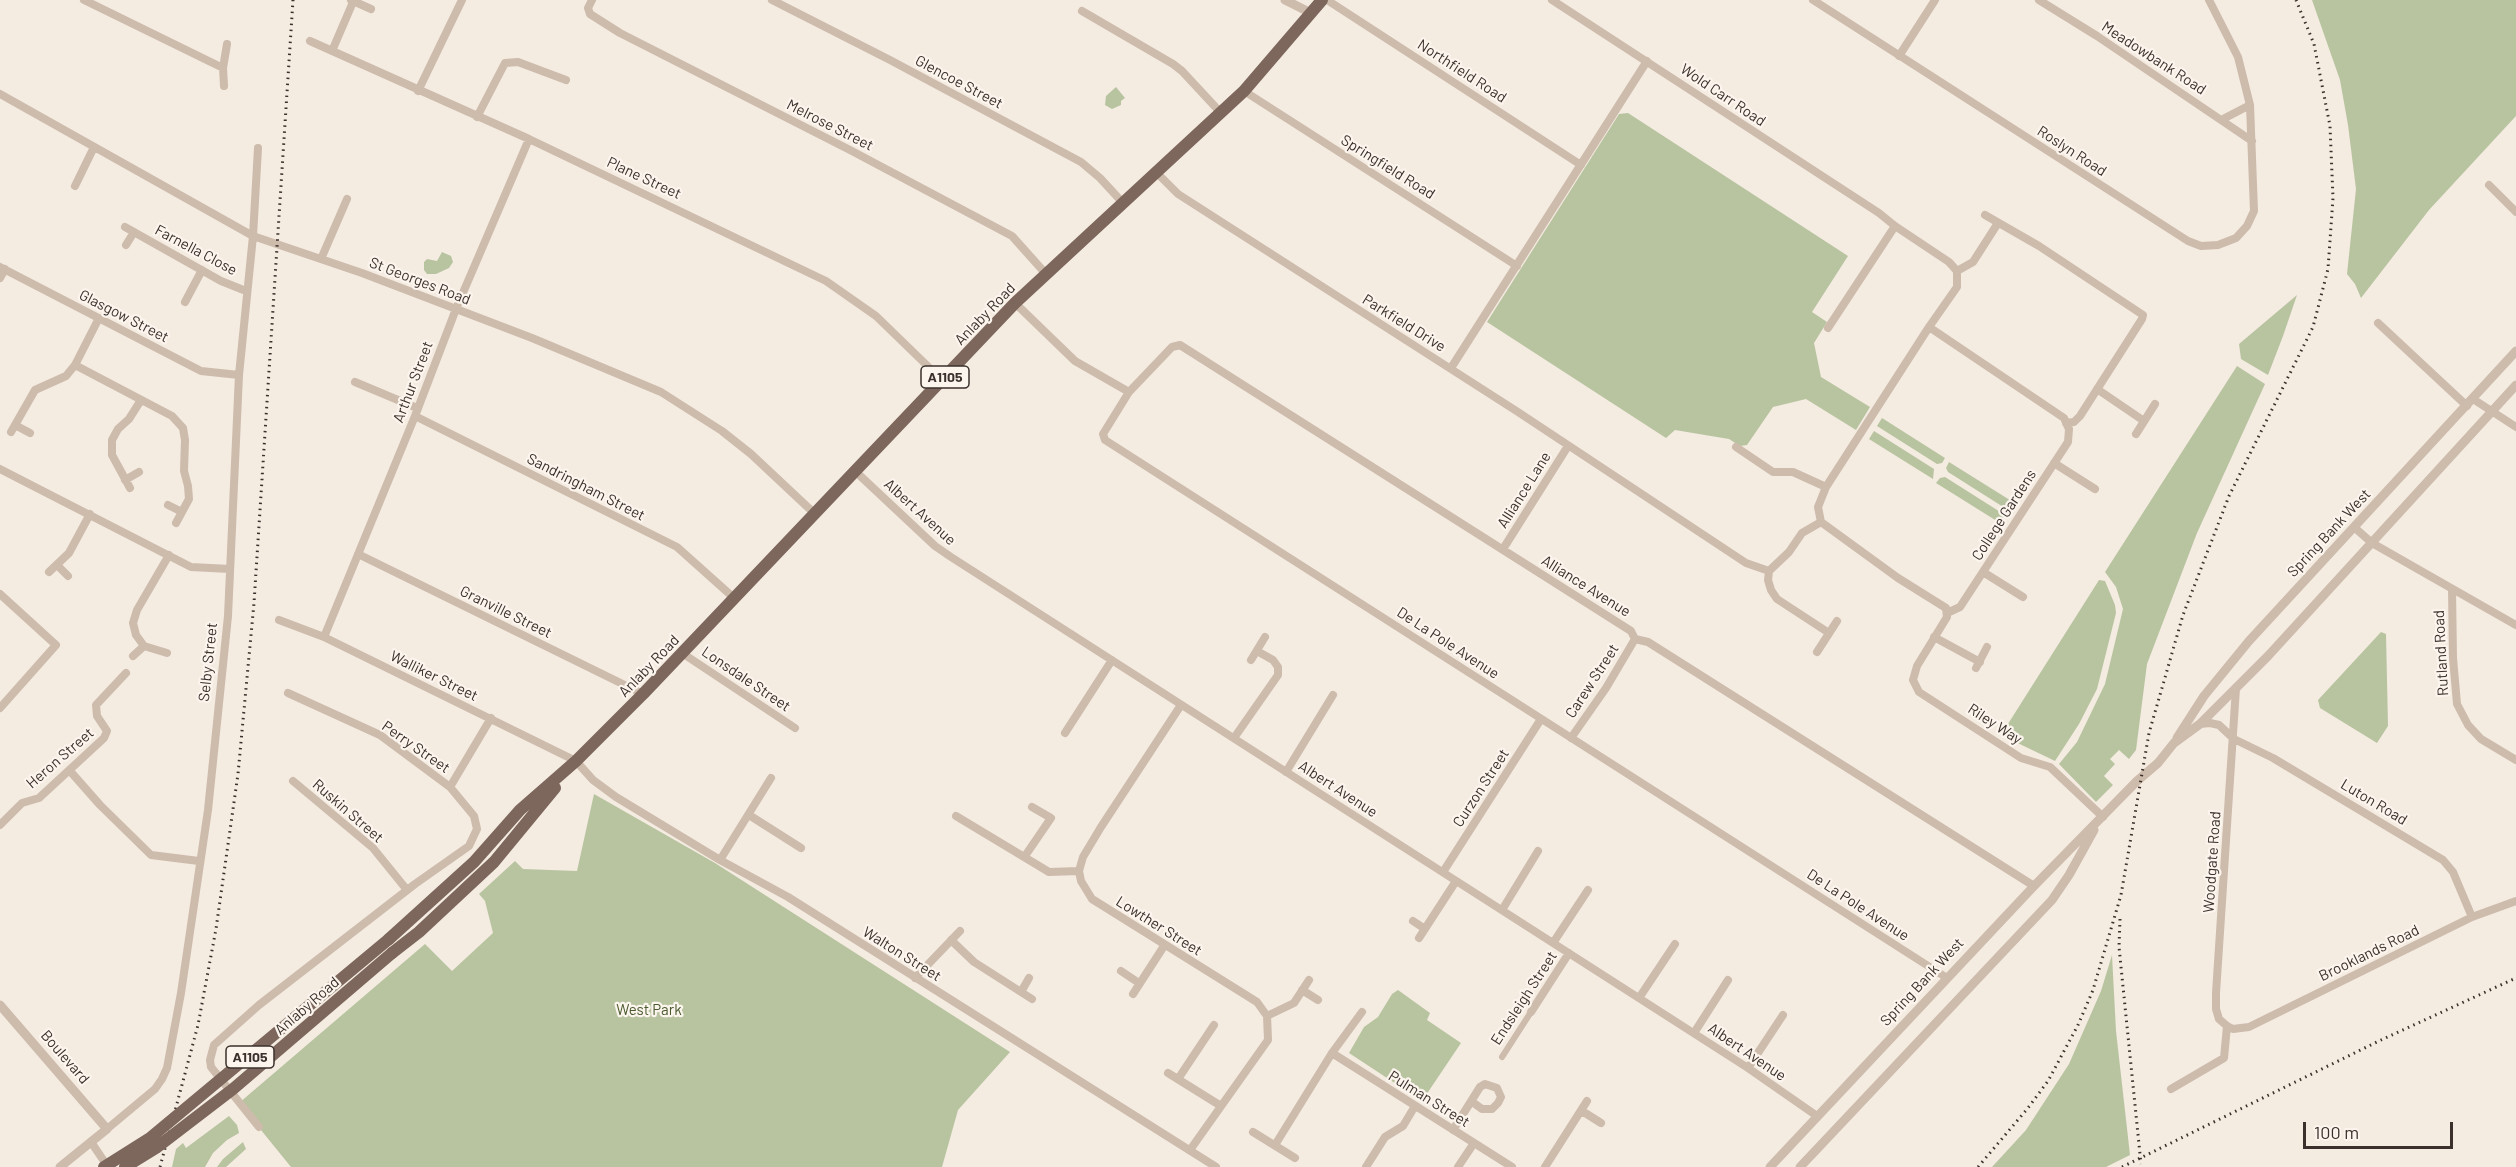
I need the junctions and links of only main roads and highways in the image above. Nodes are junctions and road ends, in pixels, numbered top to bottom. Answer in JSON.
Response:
{"nodes":[{"id":1,"x":1322,"y":0,"type":"edge"},
{"id":2,"x":576,"y":761,"type":"junction"},
{"id":3,"x":106,"y":1167,"type":"edge"},
{"id":4,"x":124,"y":1167,"type":"edge"}],
"edges":[{"from":1,"to":2,"type":"main road","name":"Anlaby Road","number":"A1105"},
{"from":2,"to":3,"type":"main road","name":"Anlaby Road","number":"A1105","bridge":true},
{"from":2,"to":4,"type":"main road","name":"Anlaby Road","number":"A1105","bridge":true}]}
